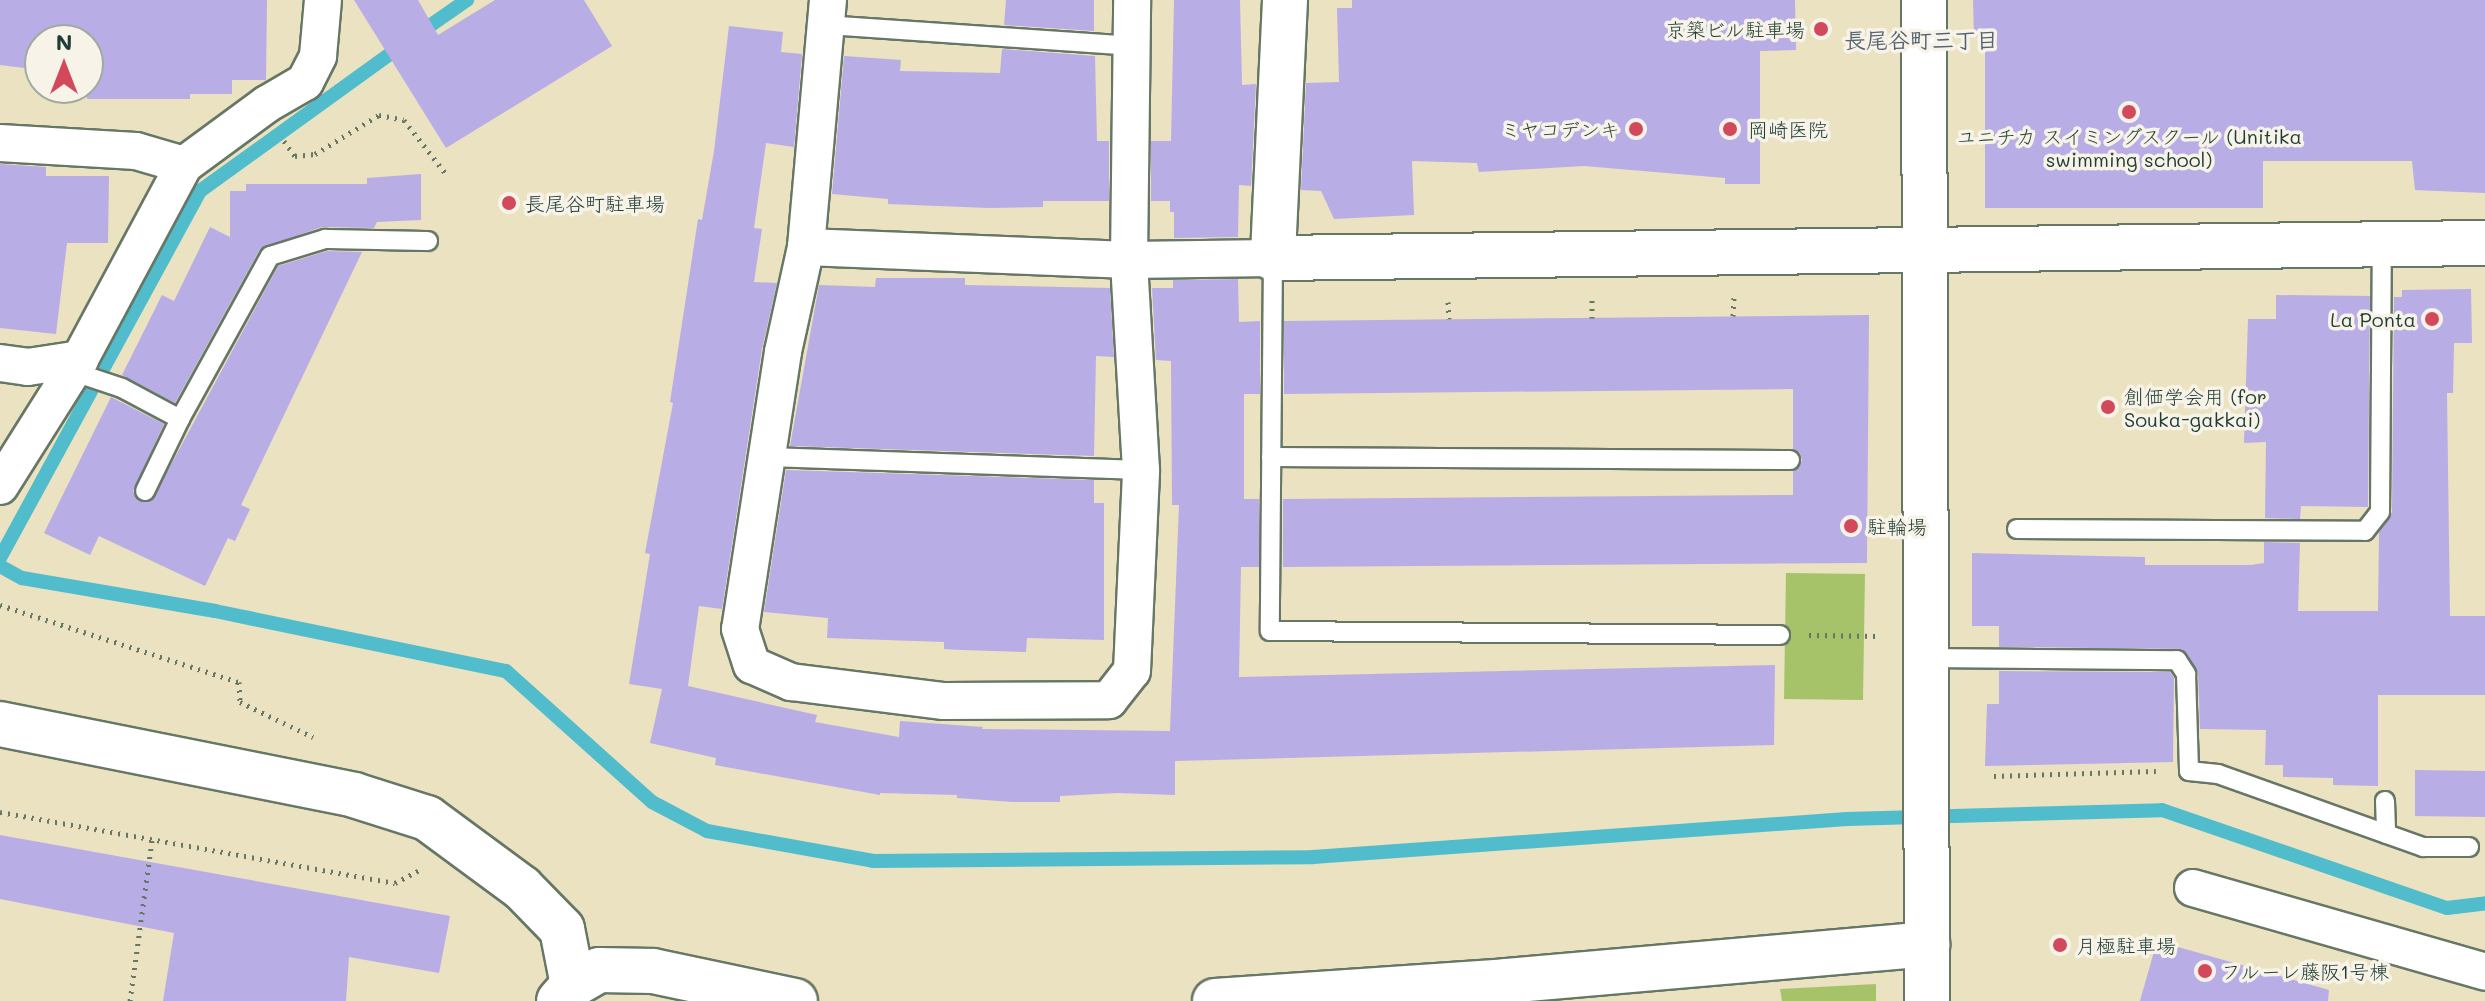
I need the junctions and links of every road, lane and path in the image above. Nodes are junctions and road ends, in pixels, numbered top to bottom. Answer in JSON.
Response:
{"nodes":[{"id":1,"x":323,"y":0,"type":"edge"},
{"id":2,"x":1132,"y":0,"type":"edge"},
{"id":3,"x":1285,"y":0,"type":"edge"},
{"id":4,"x":1924,"y":0,"type":"edge"},
{"id":5,"x":827,"y":13,"type":"edge"},
{"id":6,"x":1132,"y":46,"type":"junction"},
{"id":7,"x":0,"y":143,"type":"edge"},
{"id":8,"x":285,"y":144,"type":"dead end"},
{"id":9,"x":184,"y":165,"type":"junction"},
{"id":10,"x":446,"y":174,"type":"dead end"},
{"id":11,"x":428,"y":241,"type":"dead end"},
{"id":12,"x":2485,"y":243,"type":"edge"},
{"id":13,"x":2382,"y":244,"type":"junction"},
{"id":14,"x":806,"y":247,"type":"junction"},
{"id":15,"x":1927,"y":248,"type":"junction"},
{"id":16,"x":1273,"y":258,"type":"junction"},
{"id":17,"x":1129,"y":260,"type":"junction"},
{"id":18,"x":0,"y":363,"type":"edge"},
{"id":19,"x":76,"y":370,"type":"junction"},
{"id":20,"x":180,"y":419,"type":"junction"},
{"id":21,"x":769,"y":457,"type":"junction"},
{"id":22,"x":1271,"y":457,"type":"junction"},
{"id":23,"x":1790,"y":460,"type":"dead end"},
{"id":24,"x":1141,"y":470,"type":"junction"},
{"id":25,"x":0,"y":486,"type":"edge"},
{"id":26,"x":145,"y":491,"type":"dead end"},
{"id":27,"x":2017,"y":529,"type":"dead end"},
{"id":28,"x":0,"y":605,"type":"edge"},
{"id":29,"x":1780,"y":635,"type":"joint"},
{"id":30,"x":1888,"y":636,"type":"dead end"},
{"id":31,"x":1927,"y":658,"type":"junction"},
{"id":32,"x":0,"y":724,"type":"edge"},
{"id":33,"x":322,"y":742,"type":"dead end"},
{"id":34,"x":2189,"y":771,"type":"junction"},
{"id":35,"x":1994,"y":776,"type":"dead end"},
{"id":36,"x":2385,"y":801,"type":"dead end"},
{"id":37,"x":0,"y":812,"type":"edge"},
{"id":38,"x":2386,"y":834,"type":"junction"},
{"id":39,"x":152,"y":840,"type":"junction"},
{"id":40,"x":464,"y":846,"type":"junction"},
{"id":41,"x":2469,"y":847,"type":"dead end"},
{"id":42,"x":2193,"y":888,"type":"dead end"},
{"id":43,"x":1927,"y":944,"type":"junction"},
{"id":44,"x":2485,"y":972,"type":"edge"},
{"id":45,"x":566,"y":993,"type":"edge"},
{"id":46,"x":130,"y":1001,"type":"edge"},
{"id":47,"x":795,"y":1001,"type":"edge"},
{"id":48,"x":1215,"y":1001,"type":"edge"},
{"id":49,"x":1927,"y":1001,"type":"edge"}],
"edges":[{"from":1,"to":9,"type":"street"},
{"from":2,"to":6,"type":"street"},
{"from":3,"to":16,"type":"street"},
{"from":4,"to":15,"type":"street"},
{"from":5,"to":6,"type":"lane"},
{"from":5,"to":14,"type":"street"},
{"from":6,"to":17,"type":"street"},
{"from":7,"to":9,"type":"street"},
{"from":8,"to":10,"type":"path"},
{"from":9,"to":19,"type":"street"},
{"from":11,"to":20,"type":"lane"},
{"from":12,"to":13,"type":"street"},
{"from":13,"to":15,"type":"street"},
{"from":13,"to":27,"type":"lane"},
{"from":14,"to":17,"type":"street"},
{"from":14,"to":21,"type":"street"},
{"from":15,"to":16,"type":"street"},
{"from":15,"to":31,"type":"street"},
{"from":16,"to":17,"type":"street"},
{"from":16,"to":22,"type":"lane"},
{"from":17,"to":24,"type":"street"},
{"from":18,"to":19,"type":"street"},
{"from":19,"to":20,"type":"lane"},
{"from":19,"to":25,"type":"street"},
{"from":20,"to":26,"type":"lane"},
{"from":21,"to":24,"type":"lane"},
{"from":21,"to":24,"type":"street"},
{"from":22,"to":23,"type":"lane"},
{"from":22,"to":29,"type":"lane"},
{"from":28,"to":33,"type":"path"},
{"from":29,"to":30,"type":"path"},
{"from":31,"to":34,"type":"lane"},
{"from":31,"to":43,"type":"street"},
{"from":32,"to":40,"type":"street"},
{"from":34,"to":35,"type":"path"},
{"from":34,"to":38,"type":"lane"},
{"from":36,"to":38,"type":"lane"},
{"from":37,"to":39,"type":"path"},
{"from":38,"to":41,"type":"lane"},
{"from":39,"to":40,"type":"path"},
{"from":39,"to":46,"type":"path"},
{"from":40,"to":45,"type":"street"},
{"from":42,"to":44,"type":"street"},
{"from":43,"to":48,"type":"street"},
{"from":43,"to":49,"type":"street"},
{"from":45,"to":47,"type":"street"}]}
